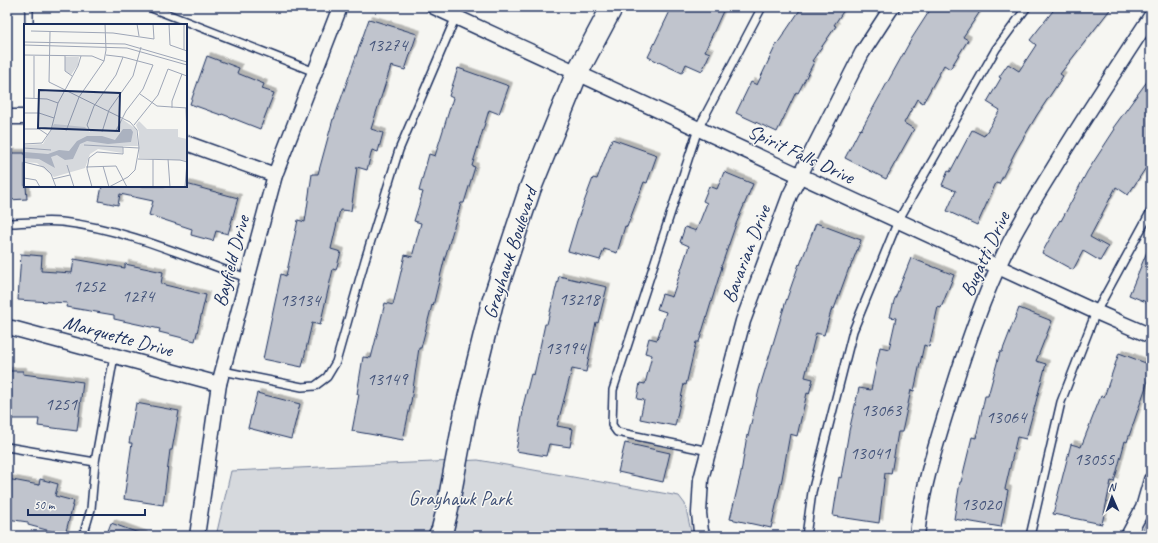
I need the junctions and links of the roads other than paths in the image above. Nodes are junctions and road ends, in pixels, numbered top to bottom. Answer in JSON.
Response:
{"nodes":[{"id":1,"x":29,"y":7,"type":"edge"},
{"id":2,"x":149,"y":7,"type":"edge"},
{"id":3,"x":340,"y":7,"type":"edge"},
{"id":4,"x":434,"y":7,"type":"edge"},
{"id":5,"x":612,"y":7,"type":"edge"},
{"id":6,"x":762,"y":7,"type":"edge"},
{"id":7,"x":892,"y":7,"type":"edge"},
{"id":8,"x":1026,"y":7,"type":"edge"},
{"id":9,"x":457,"y":12,"type":"edge"},
{"id":10,"x":1151,"y":16,"type":"edge"},
{"id":11,"x":29,"y":24,"type":"edge"},
{"id":12,"x":315,"y":72,"type":"junction"},
{"id":13,"x":577,"y":73,"type":"junction"},
{"id":14,"x":7,"y":117,"type":"edge"},
{"id":15,"x":24,"y":117,"type":"edge"},
{"id":16,"x":698,"y":128,"type":"junction"},
{"id":17,"x":187,"y":143,"type":"edge"},
{"id":18,"x":275,"y":175,"type":"junction"},
{"id":19,"x":800,"y":176,"type":"junction"},
{"id":20,"x":1151,"y":211,"type":"edge"},
{"id":21,"x":898,"y":221,"type":"junction"},
{"id":22,"x":7,"y":223,"type":"edge"},
{"id":23,"x":998,"y":267,"type":"junction"},
{"id":24,"x":247,"y":278,"type":"junction"},
{"id":25,"x":1096,"y":312,"type":"junction"},
{"id":26,"x":7,"y":328,"type":"edge"},
{"id":27,"x":1151,"y":336,"type":"edge"},
{"id":28,"x":114,"y":356,"type":"junction"},
{"id":29,"x":221,"y":377,"type":"junction"},
{"id":30,"x":7,"y":447,"type":"edge"},
{"id":31,"x":708,"y":451,"type":"junction"},
{"id":32,"x":95,"y":462,"type":"junction"},
{"id":33,"x":1151,"y":480,"type":"edge"},
{"id":34,"x":447,"y":511,"type":"junction"},
{"id":35,"x":83,"y":536,"type":"edge"},
{"id":36,"x":197,"y":536,"type":"edge"},
{"id":37,"x":439,"y":536,"type":"edge"},
{"id":38,"x":450,"y":536,"type":"edge"},
{"id":39,"x":704,"y":536,"type":"edge"},
{"id":40,"x":806,"y":536,"type":"edge"},
{"id":41,"x":917,"y":536,"type":"edge"},
{"id":42,"x":1030,"y":536,"type":"edge"},
{"id":43,"x":1128,"y":536,"type":"edge"}],
"edges":[{"from":1,"to":11,"type":"lane"},
{"from":2,"to":12,"type":"lane"},
{"from":3,"to":12,"type":"street","name":"Bayfield Drive"},
{"from":4,"to":9,"type":"street","name":"Spirit Falls Drive"},
{"from":5,"to":13,"type":"street","name":"Grayhawk Boulevard"},
{"from":6,"to":16,"type":"lane"},
{"from":7,"to":19,"type":"street","name":"Bavarian Drive"},
{"from":8,"to":21,"type":"lane"},
{"from":9,"to":13,"type":"street","name":"Spirit Falls Drive"},
{"from":9,"to":29,"type":"lane"},
{"from":10,"to":23,"type":"street","name":"Bugatti Drive"},
{"from":12,"to":18,"type":"street","name":"Bayfield Drive"},
{"from":13,"to":16,"type":"street","name":"Spirit Falls Drive"},
{"from":13,"to":34,"type":"street","name":"Grayhawk Boulevard"},
{"from":14,"to":15,"type":"street"},
{"from":16,"to":19,"type":"street","name":"Spirit Falls Drive"},
{"from":16,"to":31,"type":"lane"},
{"from":17,"to":18,"type":"street"},
{"from":18,"to":24,"type":"street","name":"Bayfield Drive"},
{"from":19,"to":21,"type":"street","name":"Spirit Falls Drive"},
{"from":19,"to":31,"type":"street","name":"Bavarian Drive"},
{"from":20,"to":25,"type":"lane"},
{"from":21,"to":23,"type":"street","name":"Spirit Falls Drive"},
{"from":21,"to":40,"type":"lane"},
{"from":22,"to":24,"type":"lane"},
{"from":23,"to":25,"type":"street","name":"Spirit Falls Drive"},
{"from":23,"to":41,"type":"street","name":"Bugatti Drive"},
{"from":24,"to":29,"type":"street","name":"Bayfield Drive"},
{"from":25,"to":27,"type":"street","name":"Spirit Falls Drive"},
{"from":25,"to":42,"type":"lane"},
{"from":26,"to":28,"type":"street","name":"Marquette Drive"},
{"from":28,"to":29,"type":"street","name":"Marquette Drive"},
{"from":28,"to":32,"type":"lane"},
{"from":29,"to":36,"type":"street","name":"Bayfield Drive"},
{"from":30,"to":32,"type":"lane"},
{"from":31,"to":39,"type":"street","name":"Bavarian Drive"},
{"from":32,"to":35,"type":"lane"},
{"from":33,"to":43,"type":"street"},
{"from":34,"to":37,"type":"street","name":"Grayhawk Boulevard"},
{"from":34,"to":38,"type":"street","name":"Grayhawk Boulevard"}]}
